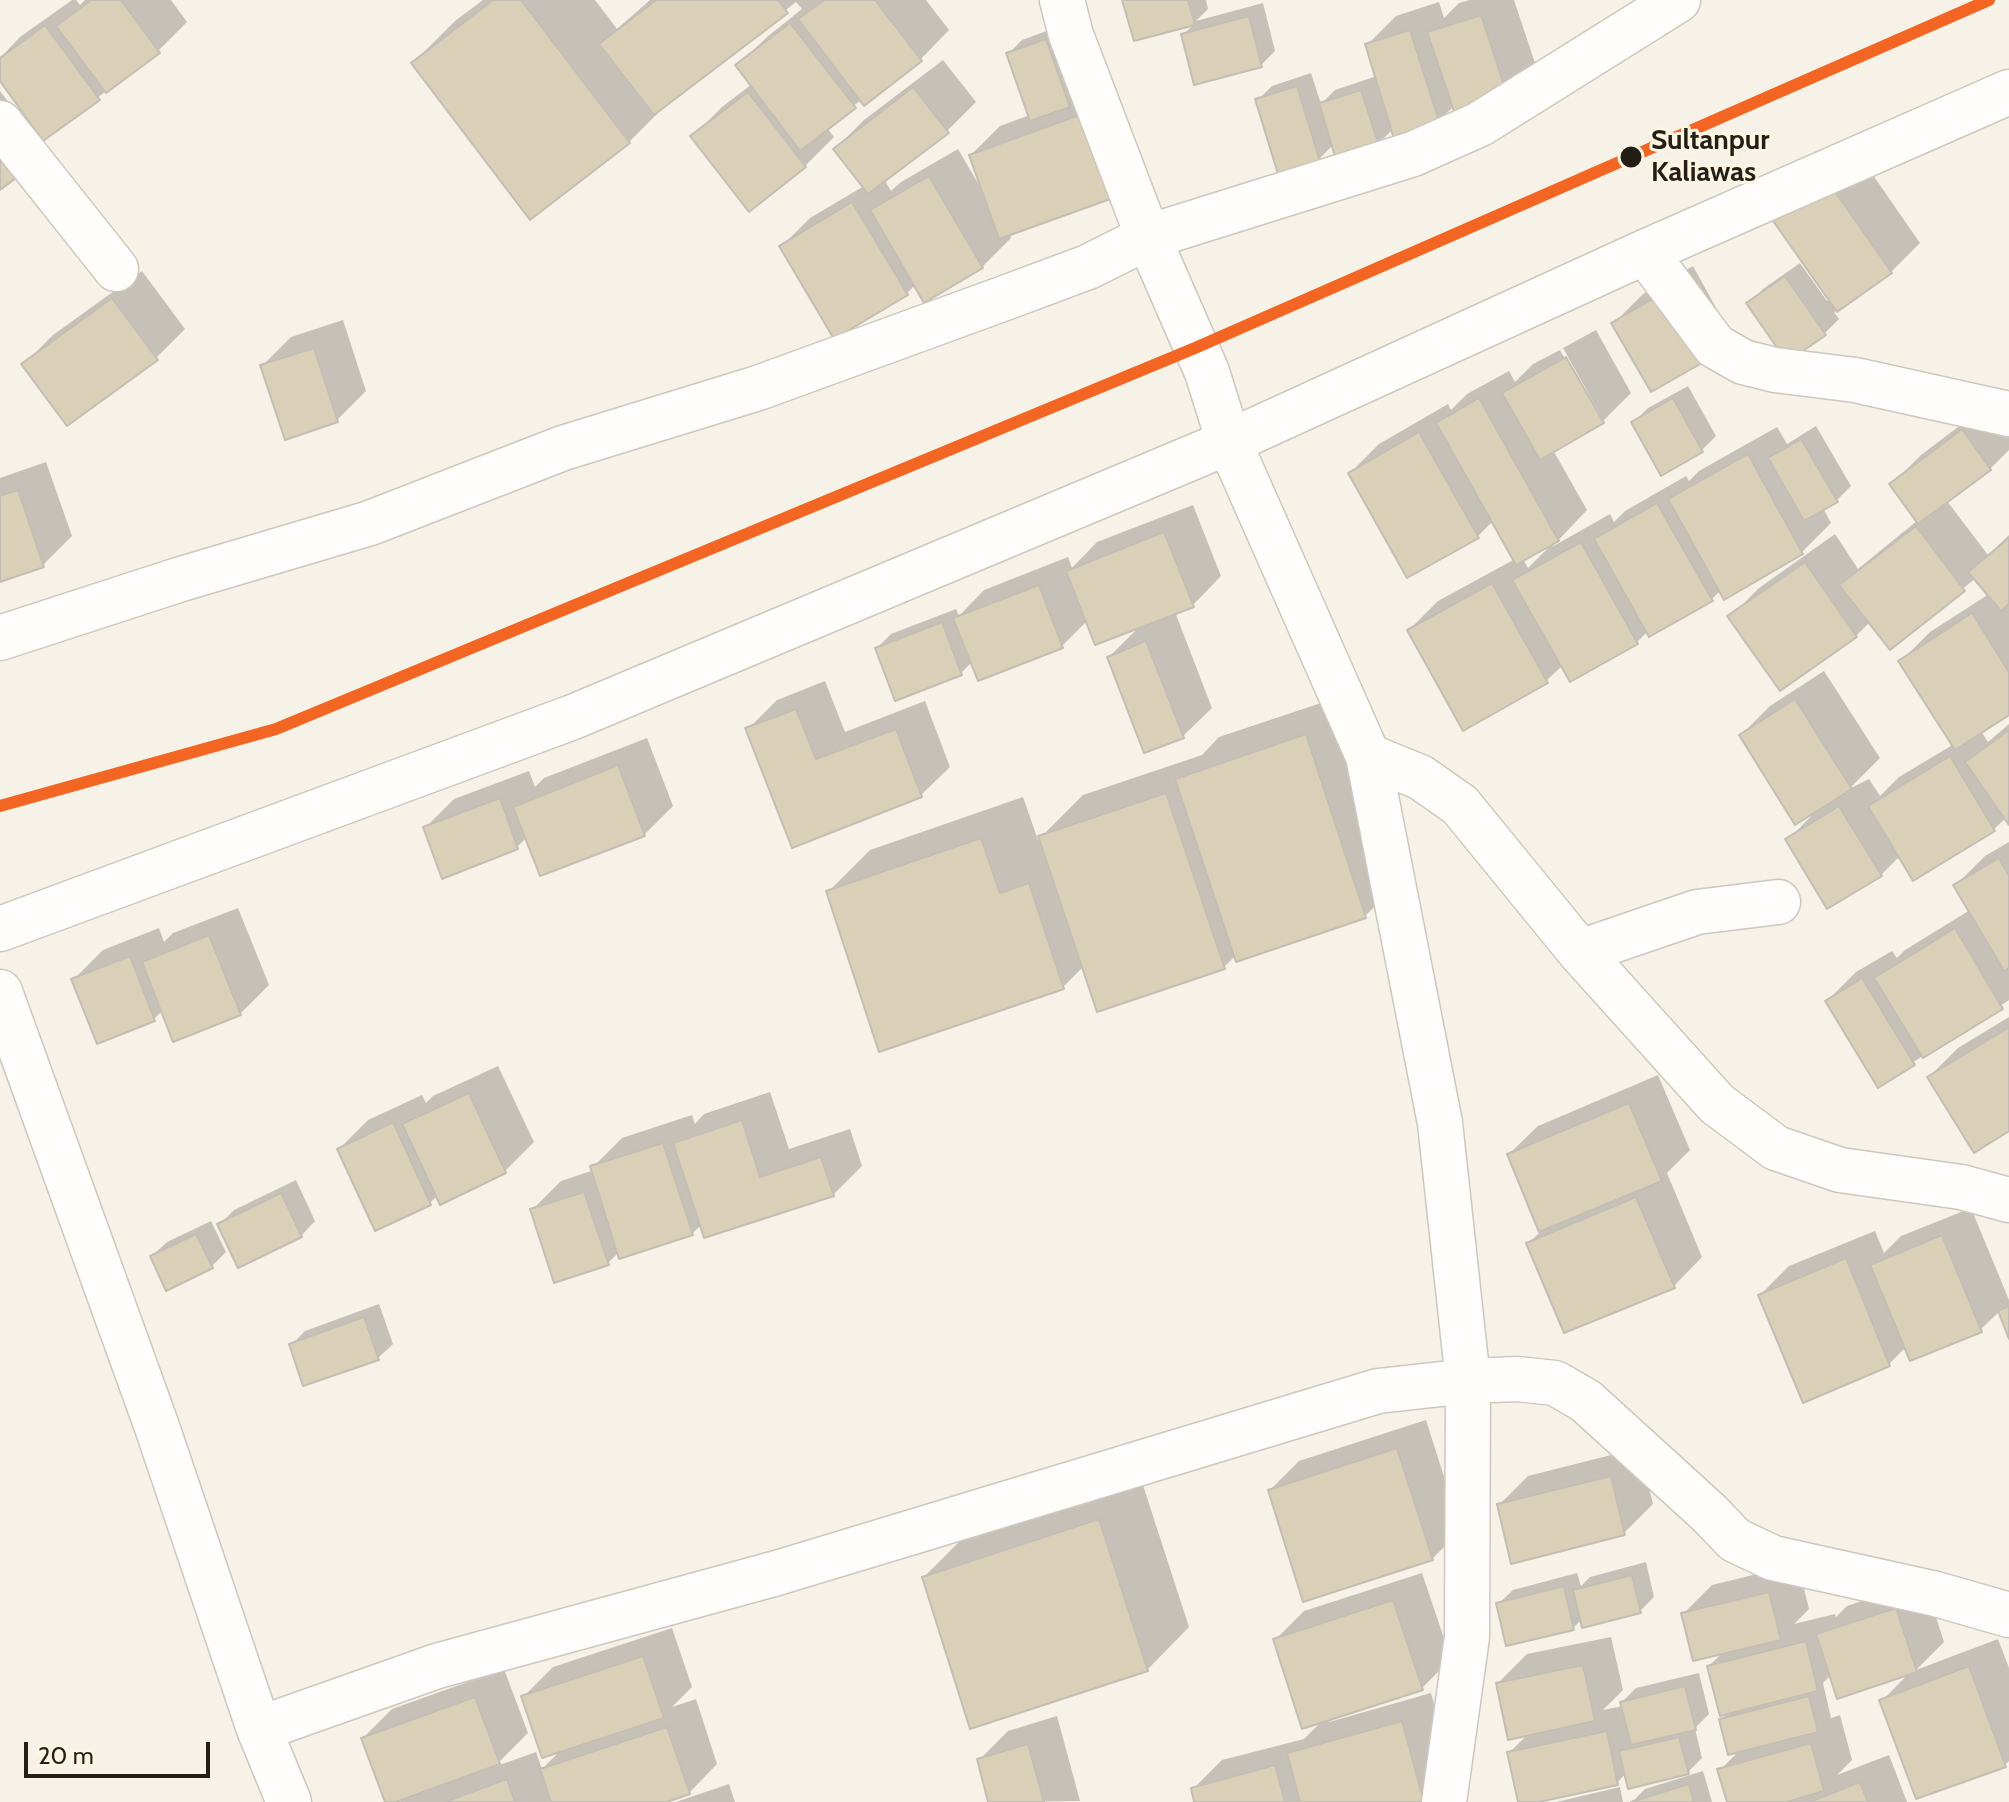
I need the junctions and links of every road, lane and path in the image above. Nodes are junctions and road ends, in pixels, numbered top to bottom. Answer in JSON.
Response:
{"nodes":[{"id":1,"x":1062,"y":0,"type":"edge"},
{"id":2,"x":1678,"y":0,"type":"edge"},
{"id":3,"x":2009,"y":92,"type":"edge"},
{"id":4,"x":0,"y":123,"type":"edge"},
{"id":5,"x":1148,"y":237,"type":"junction"},
{"id":6,"x":1645,"y":252,"type":"junction"},
{"id":7,"x":116,"y":269,"type":"dead end"},
{"id":8,"x":2009,"y":414,"type":"edge"},
{"id":9,"x":1229,"y":442,"type":"junction"},
{"id":10,"x":0,"y":638,"type":"edge"},
{"id":11,"x":1368,"y":756,"type":"junction"},
{"id":12,"x":1778,"y":902,"type":"dead end"},
{"id":13,"x":0,"y":929,"type":"edge"},
{"id":14,"x":1580,"y":952,"type":"junction"},
{"id":15,"x":0,"y":992,"type":"edge"},
{"id":16,"x":2009,"y":1200,"type":"edge"},
{"id":17,"x":1468,"y":1381,"type":"junction"},
{"id":18,"x":2009,"y":1615,"type":"edge"},
{"id":19,"x":259,"y":1729,"type":"junction"},
{"id":20,"x":289,"y":1802,"type":"edge"},
{"id":21,"x":1444,"y":1802,"type":"edge"}],
"edges":[{"from":1,"to":5,"type":"street"},
{"from":2,"to":5,"type":"street"},
{"from":3,"to":6,"type":"street"},
{"from":4,"to":7,"type":"street"},
{"from":5,"to":9,"type":"street"},
{"from":5,"to":10,"type":"street"},
{"from":6,"to":8,"type":"street"},
{"from":6,"to":9,"type":"street"},
{"from":9,"to":11,"type":"street"},
{"from":9,"to":13,"type":"street"},
{"from":11,"to":14,"type":"street"},
{"from":11,"to":17,"type":"street"},
{"from":12,"to":14,"type":"street"},
{"from":14,"to":16,"type":"street"},
{"from":15,"to":19,"type":"street"},
{"from":17,"to":18,"type":"street"},
{"from":17,"to":19,"type":"street"},
{"from":17,"to":21,"type":"street"},
{"from":19,"to":20,"type":"street"}]}
